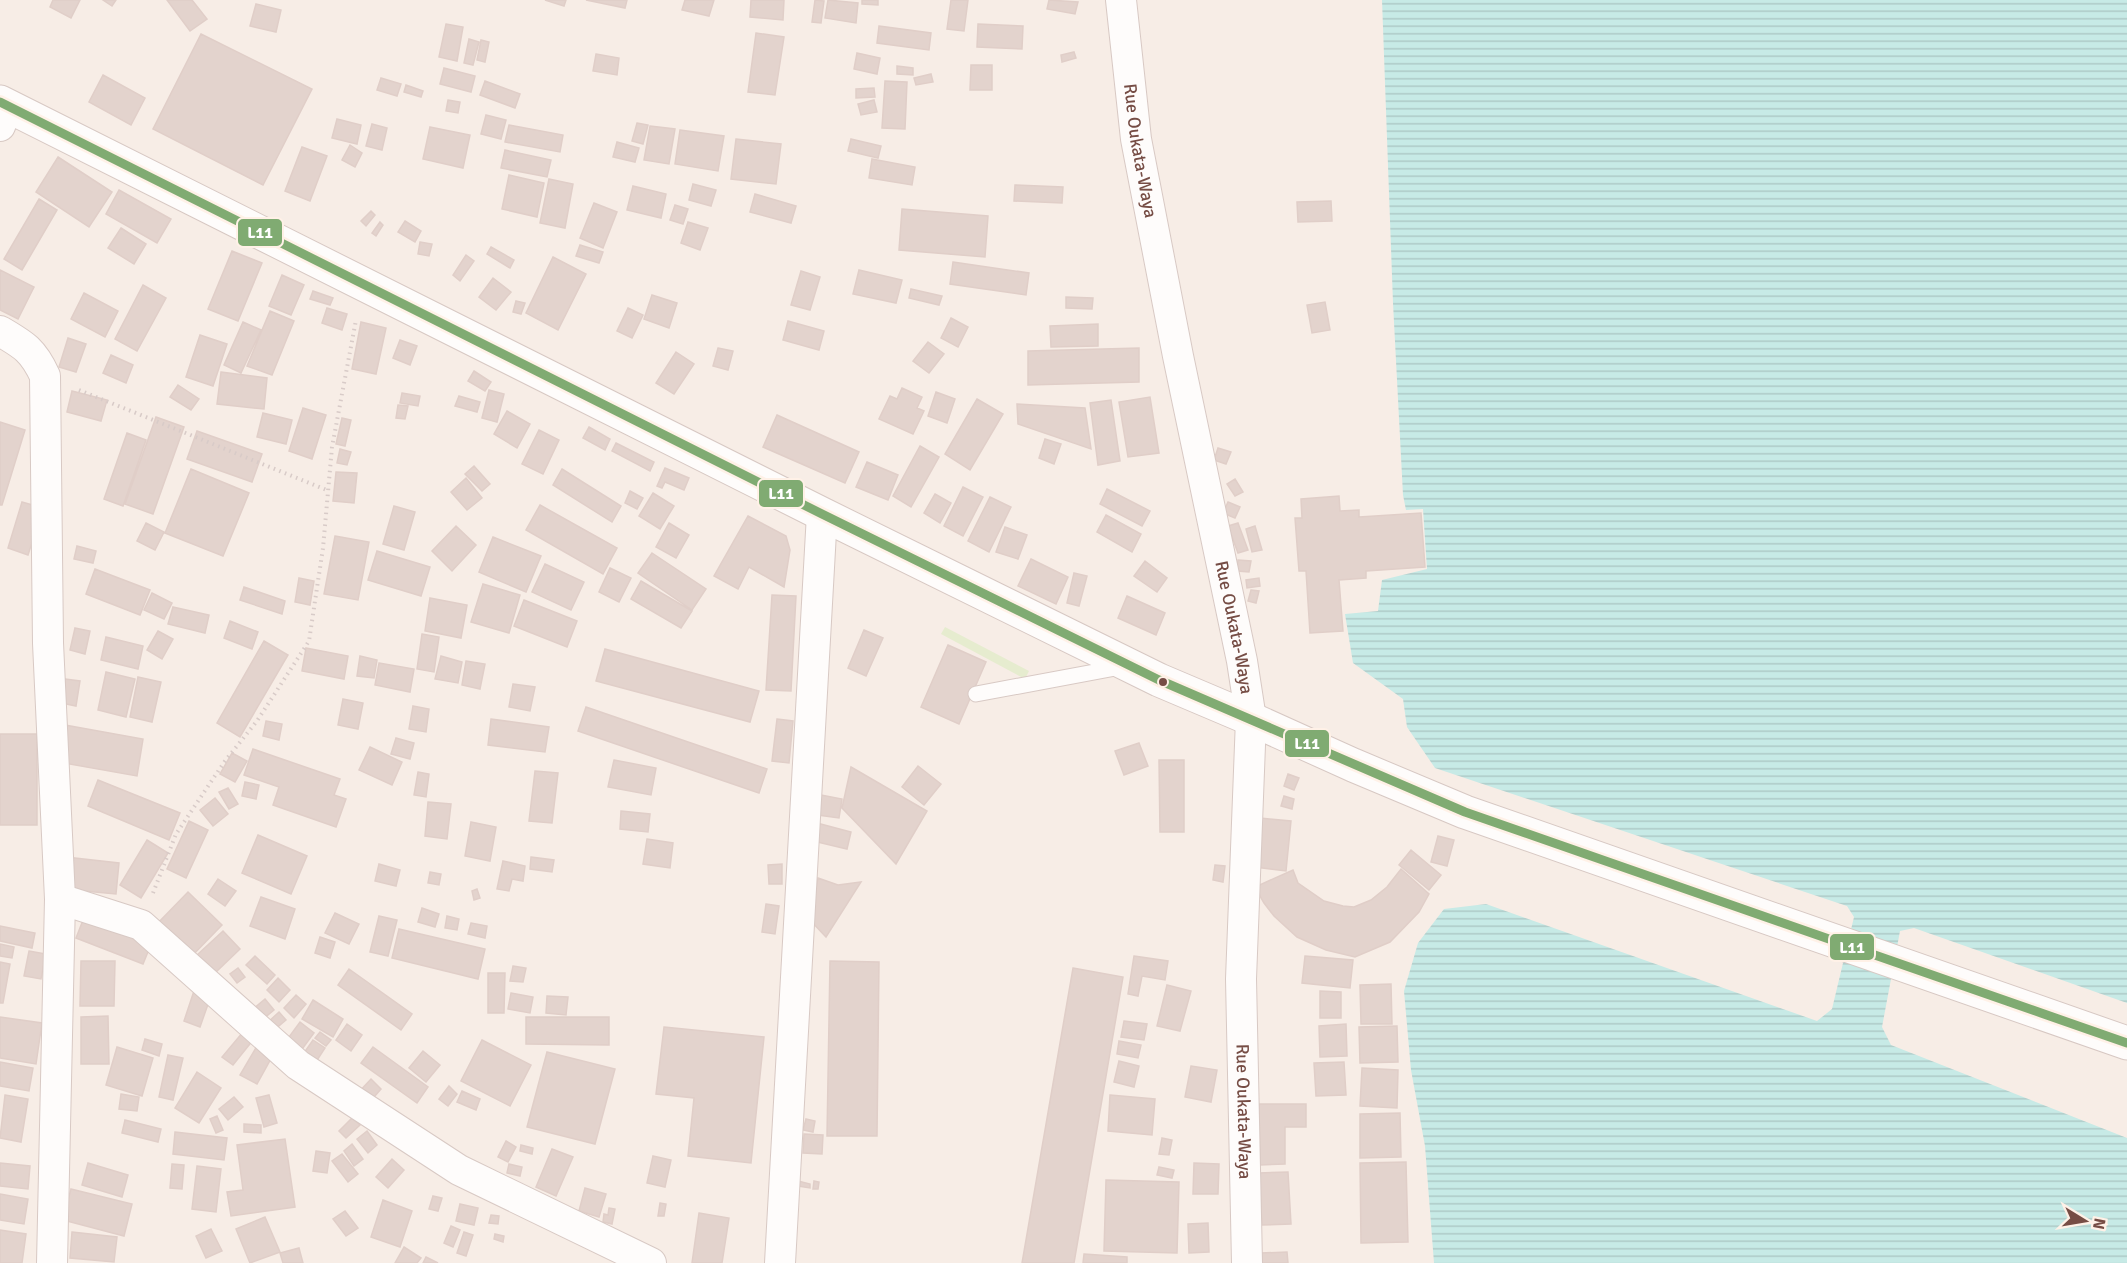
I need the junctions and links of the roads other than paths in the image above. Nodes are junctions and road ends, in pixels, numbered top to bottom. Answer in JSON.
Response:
{"nodes":[{"id":1,"x":1121,"y":0,"type":"edge"},
{"id":2,"x":3,"y":112,"type":"edge"},
{"id":3,"x":0,"y":331,"type":"edge"},
{"id":4,"x":822,"y":514,"type":"junction"},
{"id":5,"x":1128,"y":666,"type":"junction"},
{"id":6,"x":976,"y":694,"type":"dead end"},
{"id":7,"x":1251,"y":719,"type":"junction"},
{"id":8,"x":60,"y":899,"type":"junction"},
{"id":9,"x":2127,"y":1043,"type":"edge"},
{"id":10,"x":52,"y":1263,"type":"edge"},
{"id":11,"x":651,"y":1263,"type":"edge"},
{"id":12,"x":780,"y":1263,"type":"edge"},
{"id":13,"x":1247,"y":1263,"type":"edge"}],
"edges":[{"from":1,"to":7,"type":"street","name":"Rue Oukata-Waya"},
{"from":2,"to":4,"type":"main road"},
{"from":3,"to":8,"type":"street"},
{"from":4,"to":5,"type":"main road"},
{"from":4,"to":12,"type":"street"},
{"from":5,"to":6,"type":"lane"},
{"from":5,"to":7,"type":"main road"},
{"from":7,"to":9,"type":"main road"},
{"from":7,"to":13,"type":"street","name":"Rue Oukata-Waya"},
{"from":8,"to":10,"type":"street"},
{"from":8,"to":11,"type":"street"}]}
